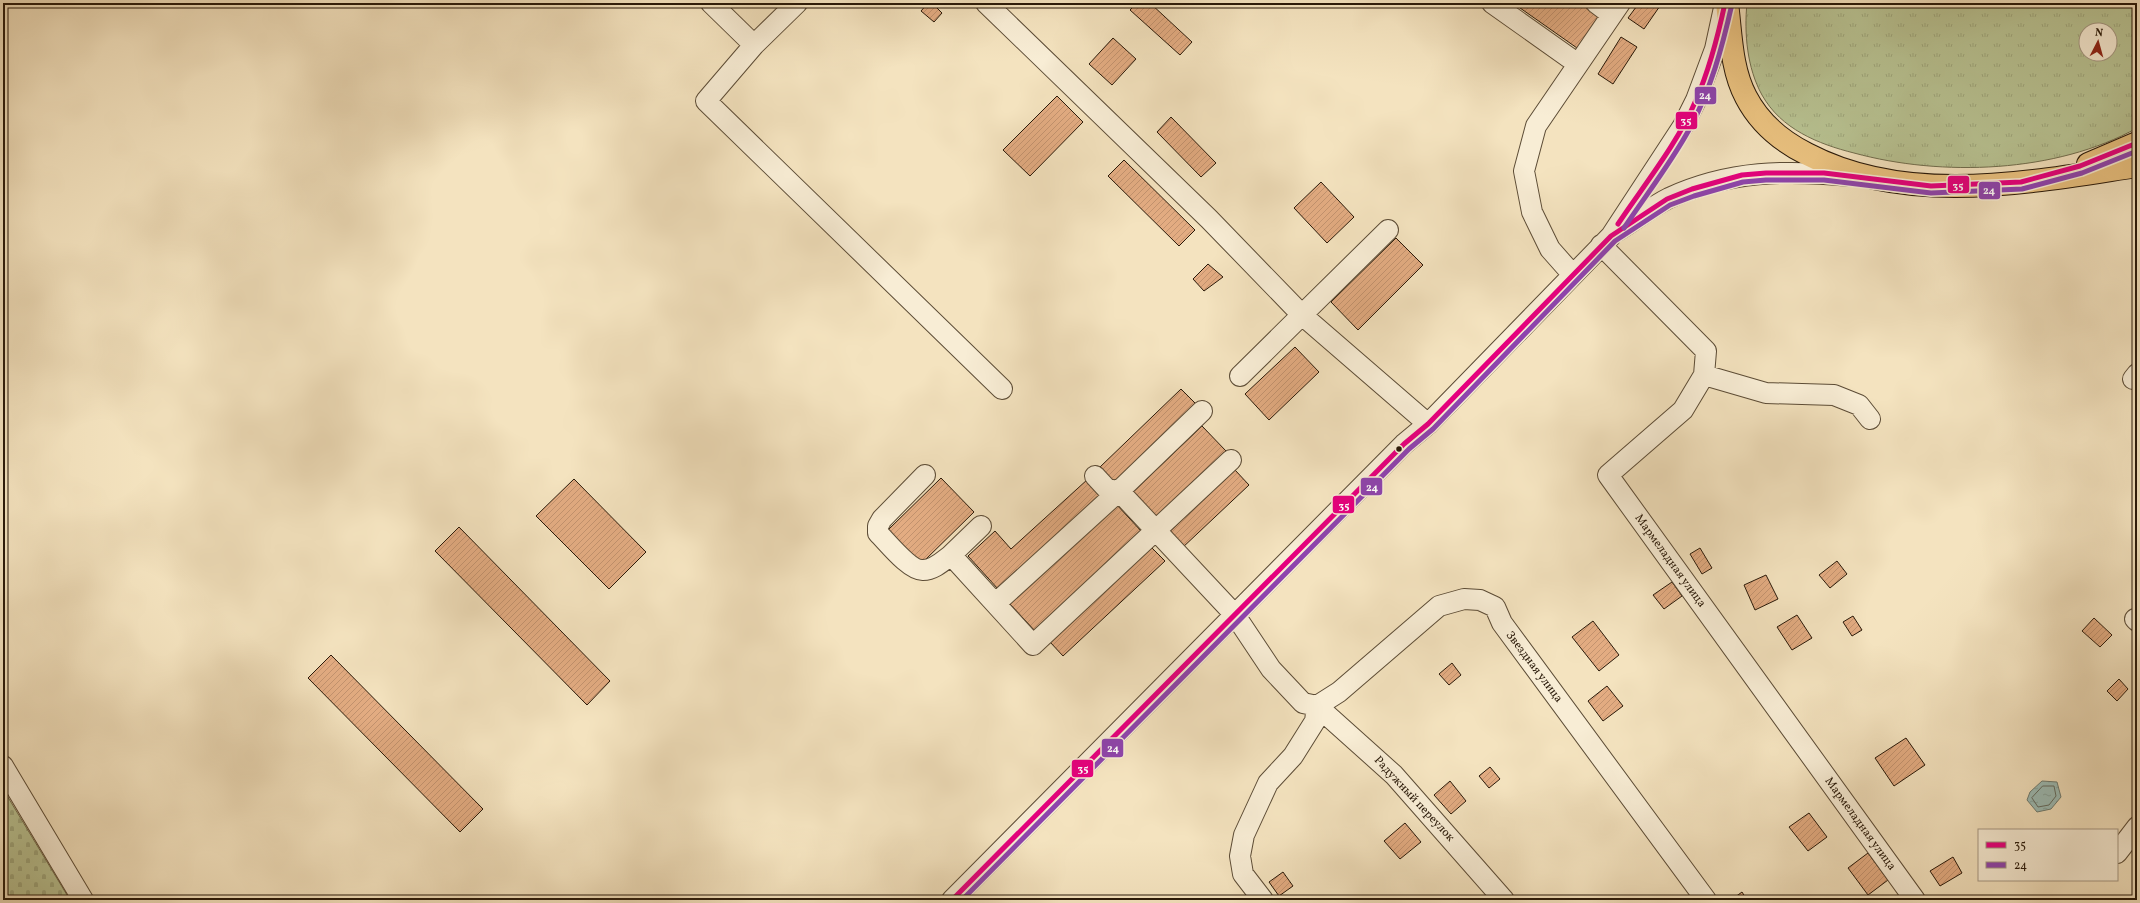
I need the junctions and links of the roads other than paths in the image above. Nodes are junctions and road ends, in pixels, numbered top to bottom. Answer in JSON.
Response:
{"nodes":[{"id":1,"x":710,"y":3,"type":"edge"},
{"id":2,"x":797,"y":3,"type":"edge"},
{"id":3,"x":986,"y":3,"type":"edge"},
{"id":4,"x":1492,"y":3,"type":"edge"},
{"id":5,"x":1596,"y":3,"type":"edge"},
{"id":6,"x":1726,"y":3,"type":"edge"},
{"id":7,"x":1616,"y":9,"type":"edge"},
{"id":8,"x":754,"y":45,"type":"junction"},
{"id":9,"x":1578,"y":64,"type":"junction"},
{"id":10,"x":2137,"y":143,"type":"edge"},
{"id":11,"x":2137,"y":166,"type":"edge"},
{"id":12,"x":1861,"y":176,"type":"junction"},
{"id":13,"x":2021,"y":182,"type":"junction"},
{"id":14,"x":1388,"y":230,"type":"dead end"},
{"id":15,"x":1606,"y":241,"type":"junction"},
{"id":16,"x":1573,"y":275,"type":"junction"},
{"id":17,"x":1302,"y":315,"type":"junction"},
{"id":18,"x":1704,"y":375,"type":"junction"},
{"id":19,"x":1240,"y":376,"type":"dead end"},
{"id":20,"x":1002,"y":389,"type":"dead end"},
{"id":21,"x":1202,"y":410,"type":"dead end"},
{"id":22,"x":1870,"y":419,"type":"dead end"},
{"id":23,"x":1428,"y":424,"type":"junction"},
{"id":24,"x":1231,"y":460,"type":"dead end"},
{"id":25,"x":925,"y":475,"type":"dead end"},
{"id":26,"x":1095,"y":476,"type":"dead end"},
{"id":27,"x":1119,"y":491,"type":"junction"},
{"id":28,"x":981,"y":526,"type":"dead end"},
{"id":29,"x":1156,"y":532,"type":"junction"},
{"id":30,"x":951,"y":556,"type":"junction"},
{"id":31,"x":996,"y":603,"type":"junction"},
{"id":32,"x":1235,"y":615,"type":"junction"},
{"id":33,"x":1316,"y":706,"type":"junction"},
{"id":34,"x":3,"y":766,"type":"edge"},
{"id":35,"x":2137,"y":827,"type":"edge"},
{"id":36,"x":2118,"y":852,"type":"edge"},
{"id":37,"x":83,"y":900,"type":"edge"},
{"id":38,"x":952,"y":900,"type":"edge"},
{"id":39,"x":1263,"y":900,"type":"edge"},
{"id":40,"x":1504,"y":900,"type":"edge"},
{"id":41,"x":1706,"y":900,"type":"edge"},
{"id":42,"x":1915,"y":900,"type":"edge"}],
"edges":[{"from":1,"to":8,"type":"street"},
{"from":2,"to":8,"type":"street"},
{"from":3,"to":17,"type":"street"},
{"from":4,"to":9,"type":"street"},
{"from":5,"to":7,"type":"street"},
{"from":6,"to":12,"type":"main road"},
{"from":6,"to":15,"type":"street"},
{"from":7,"to":9,"type":"street"},
{"from":8,"to":20,"type":"street"},
{"from":9,"to":16,"type":"street"},
{"from":10,"to":13,"type":"main road"},
{"from":11,"to":13,"type":"main road"},
{"from":12,"to":13,"type":"main road"},
{"from":12,"to":15,"type":"street"},
{"from":14,"to":17,"type":"street"},
{"from":15,"to":16,"type":"street"},
{"from":15,"to":18,"type":"street","name":"Мармеладная улица"},
{"from":16,"to":23,"type":"street"},
{"from":17,"to":19,"type":"street"},
{"from":17,"to":23,"type":"street"},
{"from":18,"to":22,"type":"street"},
{"from":18,"to":42,"type":"street","name":"Мармеладная улица"},
{"from":21,"to":27,"type":"street"},
{"from":23,"to":32,"type":"street"},
{"from":24,"to":29,"type":"street"},
{"from":25,"to":30,"type":"street"},
{"from":26,"to":27,"type":"street"},
{"from":27,"to":29,"type":"street","name":"Радужный переулок"},
{"from":27,"to":31,"type":"street"},
{"from":28,"to":30,"type":"street"},
{"from":29,"to":31,"type":"street"},
{"from":29,"to":32,"type":"street","name":"Радужный переулок"},
{"from":30,"to":31,"type":"street"},
{"from":32,"to":33,"type":"street","name":"Радужный переулок"},
{"from":32,"to":38,"type":"street"},
{"from":33,"to":39,"type":"street"},
{"from":33,"to":40,"type":"street","name":"Радужный переулок"},
{"from":33,"to":41,"type":"street","name":"Звездная улица"},
{"from":34,"to":37,"type":"street"},
{"from":35,"to":36,"type":"street"}]}
